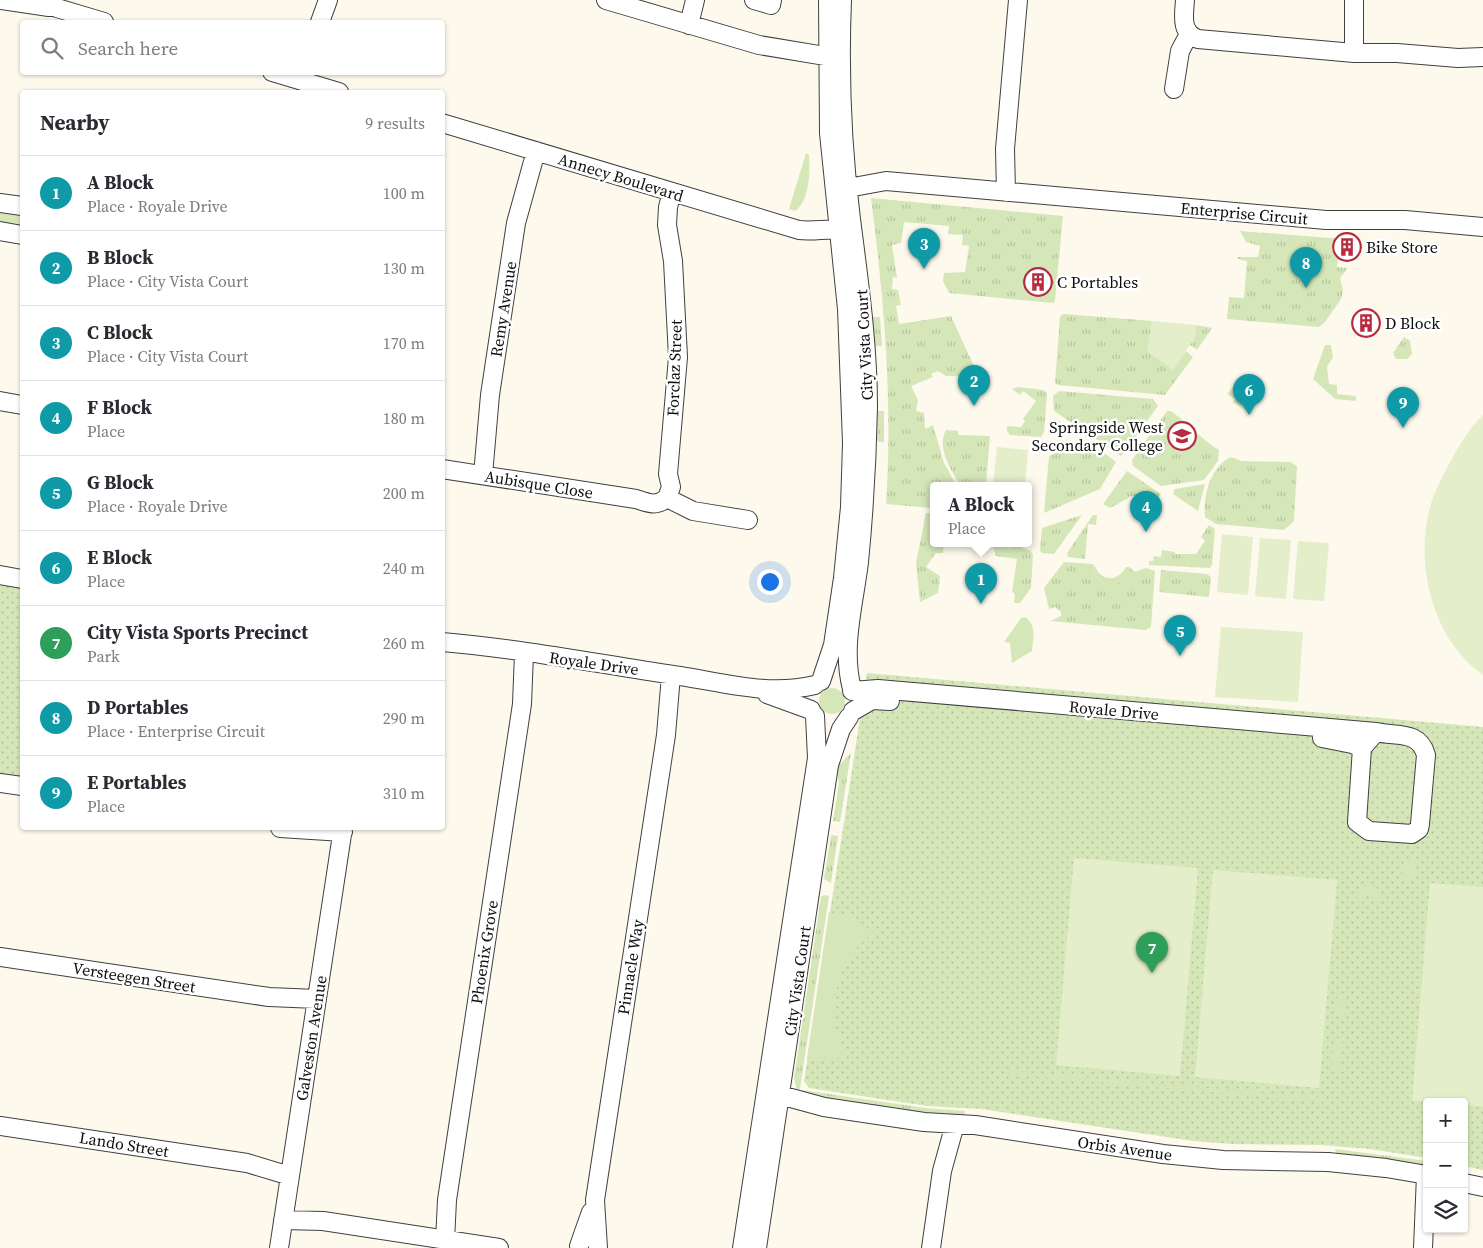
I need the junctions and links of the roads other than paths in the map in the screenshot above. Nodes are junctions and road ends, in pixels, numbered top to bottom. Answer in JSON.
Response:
{"nodes":[{"id":1,"x":2,"y":0,"type":"edge"},
{"id":2,"x":38,"y":0,"type":"edge"},
{"id":3,"x":606,"y":0,"type":"edge"},
{"id":4,"x":695,"y":0,"type":"edge"},
{"id":5,"x":754,"y":0,"type":"edge"},
{"id":6,"x":772,"y":0,"type":"edge"},
{"id":7,"x":828,"y":0,"type":"edge"},
{"id":8,"x":842,"y":0,"type":"edge"},
{"id":9,"x":1018,"y":0,"type":"edge"},
{"id":10,"x":1185,"y":0,"type":"edge"},
{"id":11,"x":1353,"y":0,"type":"edge"},
{"id":12,"x":656,"y":7,"type":"edge"},
{"id":13,"x":57,"y":8,"type":"junction"},
{"id":14,"x":0,"y":11,"type":"edge"},
{"id":15,"x":97,"y":20,"type":"edge"},
{"id":16,"x":689,"y":25,"type":"junction"},
{"id":17,"x":1188,"y":34,"type":"junction"},
{"id":18,"x":1349,"y":52,"type":"junction"},
{"id":19,"x":1483,"y":56,"type":"edge"},
{"id":20,"x":832,"y":59,"type":"junction"},
{"id":21,"x":292,"y":75,"type":"edge"},
{"id":22,"x":305,"y":77,"type":"edge"},
{"id":23,"x":1174,"y":89,"type":"dead end"},
{"id":24,"x":334,"y":90,"type":"edge"},
{"id":25,"x":445,"y":124,"type":"edge"},
{"id":26,"x":531,"y":150,"type":"junction"},
{"id":27,"x":847,"y":183,"type":"junction"},
{"id":28,"x":1001,"y":192,"type":"junction"},
{"id":29,"x":678,"y":194,"type":"junction"},
{"id":30,"x":0,"y":203,"type":"edge"},
{"id":31,"x":20,"y":206,"type":"edge"},
{"id":32,"x":1483,"y":227,"type":"edge"},
{"id":33,"x":0,"y":231,"type":"edge"},
{"id":34,"x":843,"y":233,"type":"junction"},
{"id":35,"x":20,"y":235,"type":"edge"},
{"id":36,"x":445,"y":469,"type":"edge"},
{"id":37,"x":479,"y":474,"type":"junction"},
{"id":38,"x":663,"y":495,"type":"junction"},
{"id":39,"x":748,"y":520,"type":"dead end"},
{"id":40,"x":0,"y":575,"type":"edge"},
{"id":41,"x":20,"y":579,"type":"edge"},
{"id":42,"x":445,"y":642,"type":"edge"},
{"id":43,"x":530,"y":654,"type":"junction"},
{"id":44,"x":676,"y":675,"type":"junction"},
{"id":45,"x":818,"y":683,"type":"junction"},
{"id":46,"x":745,"y":688,"type":"junction"},
{"id":47,"x":852,"y":690,"type":"junction"},
{"id":48,"x":813,"y":713,"type":"junction"},
{"id":49,"x":851,"y":714,"type":"junction"},
{"id":50,"x":1376,"y":732,"type":"junction"},
{"id":51,"x":1362,"y":748,"type":"junction"},
{"id":52,"x":0,"y":783,"type":"edge"},
{"id":53,"x":20,"y":786,"type":"edge"},
{"id":54,"x":299,"y":830,"type":"edge"},
{"id":55,"x":342,"y":834,"type":"edge"},
{"id":56,"x":0,"y":957,"type":"edge"},
{"id":57,"x":316,"y":1005,"type":"junction"},
{"id":58,"x":779,"y":1100,"type":"junction"},
{"id":59,"x":949,"y":1123,"type":"junction"},
{"id":60,"x":0,"y":1126,"type":"edge"},
{"id":61,"x":291,"y":1170,"type":"junction"},
{"id":62,"x":1423,"y":1175,"type":"edge"},
{"id":63,"x":1468,"y":1184,"type":"edge"},
{"id":64,"x":1483,"y":1186,"type":"edge"},
{"id":65,"x":284,"y":1215,"type":"junction"},
{"id":66,"x":1425,"y":1233,"type":"edge"},
{"id":67,"x":440,"y":1240,"type":"junction"},
{"id":68,"x":279,"y":1248,"type":"edge"},
{"id":69,"x":499,"y":1248,"type":"edge"},
{"id":70,"x":588,"y":1248,"type":"edge"},
{"id":71,"x":742,"y":1248,"type":"edge"},
{"id":72,"x":757,"y":1248,"type":"edge"},
{"id":73,"x":931,"y":1248,"type":"edge"},
{"id":74,"x":1423,"y":1248,"type":"edge"}],
"edges":[{"from":1,"to":13,"type":"street"},
{"from":1,"to":14,"type":"street"},
{"from":2,"to":13,"type":"street"},
{"from":3,"to":12,"type":"street"},
{"from":4,"to":16,"type":"street"},
{"from":5,"to":6,"type":"street"},
{"from":7,"to":20,"type":"street","name":"City Vista Court"},
{"from":8,"to":20,"type":"street","name":"City Vista Court"},
{"from":9,"to":28,"type":"street"},
{"from":10,"to":17,"type":"street"},
{"from":11,"to":18,"type":"street"},
{"from":12,"to":16,"type":"street"},
{"from":13,"to":15,"type":"street"},
{"from":16,"to":20,"type":"street"},
{"from":17,"to":18,"type":"street"},
{"from":17,"to":23,"type":"street"},
{"from":18,"to":19,"type":"street"},
{"from":20,"to":27,"type":"street","name":"City Vista Court"},
{"from":20,"to":34,"type":"street","name":"City Vista Court"},
{"from":21,"to":22,"type":"street"},
{"from":22,"to":24,"type":"street"},
{"from":25,"to":26,"type":"street","name":"Annecy Boulevard"},
{"from":26,"to":29,"type":"street","name":"Annecy Boulevard"},
{"from":26,"to":37,"type":"street","name":"Remy Avenue"},
{"from":27,"to":28,"type":"street","name":"Enterprise Circuit"},
{"from":27,"to":34,"type":"street","name":"City Vista Court"},
{"from":28,"to":32,"type":"street","name":"Enterprise Circuit"},
{"from":29,"to":34,"type":"street","name":"Annecy Boulevard"},
{"from":29,"to":38,"type":"street","name":"Forclaz Street"},
{"from":30,"to":31,"type":"street"},
{"from":33,"to":35,"type":"street"},
{"from":34,"to":45,"type":"street","name":"City Vista Court"},
{"from":34,"to":47,"type":"street","name":"City Vista Court"},
{"from":36,"to":37,"type":"street","name":"Aubisque Close"},
{"from":37,"to":38,"type":"street","name":"Aubisque Close"},
{"from":38,"to":39,"type":"street"},
{"from":40,"to":41,"type":"street"},
{"from":42,"to":43,"type":"street","name":"Royale Drive"},
{"from":43,"to":44,"type":"street","name":"Royale Drive"},
{"from":43,"to":67,"type":"street","name":"Phoenix Grove"},
{"from":44,"to":46,"type":"street","name":"Royale Drive"},
{"from":44,"to":70,"type":"street","name":"Pinnacle Way"},
{"from":45,"to":46,"type":"street"},
{"from":45,"to":47,"type":"street"},
{"from":45,"to":48,"type":"street"},
{"from":46,"to":48,"type":"street"},
{"from":47,"to":49,"type":"street"},
{"from":47,"to":50,"type":"street","name":"Royale Drive"},
{"from":48,"to":49,"type":"street"},
{"from":48,"to":71,"type":"street","name":"City Vista Court"},
{"from":49,"to":51,"type":"street","name":"Royale Drive"},
{"from":49,"to":58,"type":"street","name":"City Vista Court"},
{"from":50,"to":51,"type":"street"},
{"from":50,"to":51,"type":"street","name":"Royale Drive"},
{"from":52,"to":53,"type":"street"},
{"from":54,"to":55,"type":"street"},
{"from":55,"to":57,"type":"street","name":"Galveston Avenue"},
{"from":56,"to":57,"type":"street","name":"Versteegen Street"},
{"from":57,"to":61,"type":"street","name":"Galveston Avenue"},
{"from":58,"to":59,"type":"street","name":"Orbis Avenue"},
{"from":58,"to":72,"type":"street","name":"City Vista Court"},
{"from":59,"to":62,"type":"street","name":"Orbis Avenue"},
{"from":59,"to":73,"type":"street"},
{"from":60,"to":61,"type":"street","name":"Lando Street"},
{"from":61,"to":65,"type":"street","name":"Galveston Avenue"},
{"from":63,"to":64,"type":"street"},
{"from":65,"to":67,"type":"street"},
{"from":65,"to":68,"type":"street","name":"Galveston Avenue"},
{"from":66,"to":74,"type":"street"},
{"from":67,"to":69,"type":"street"}]}
